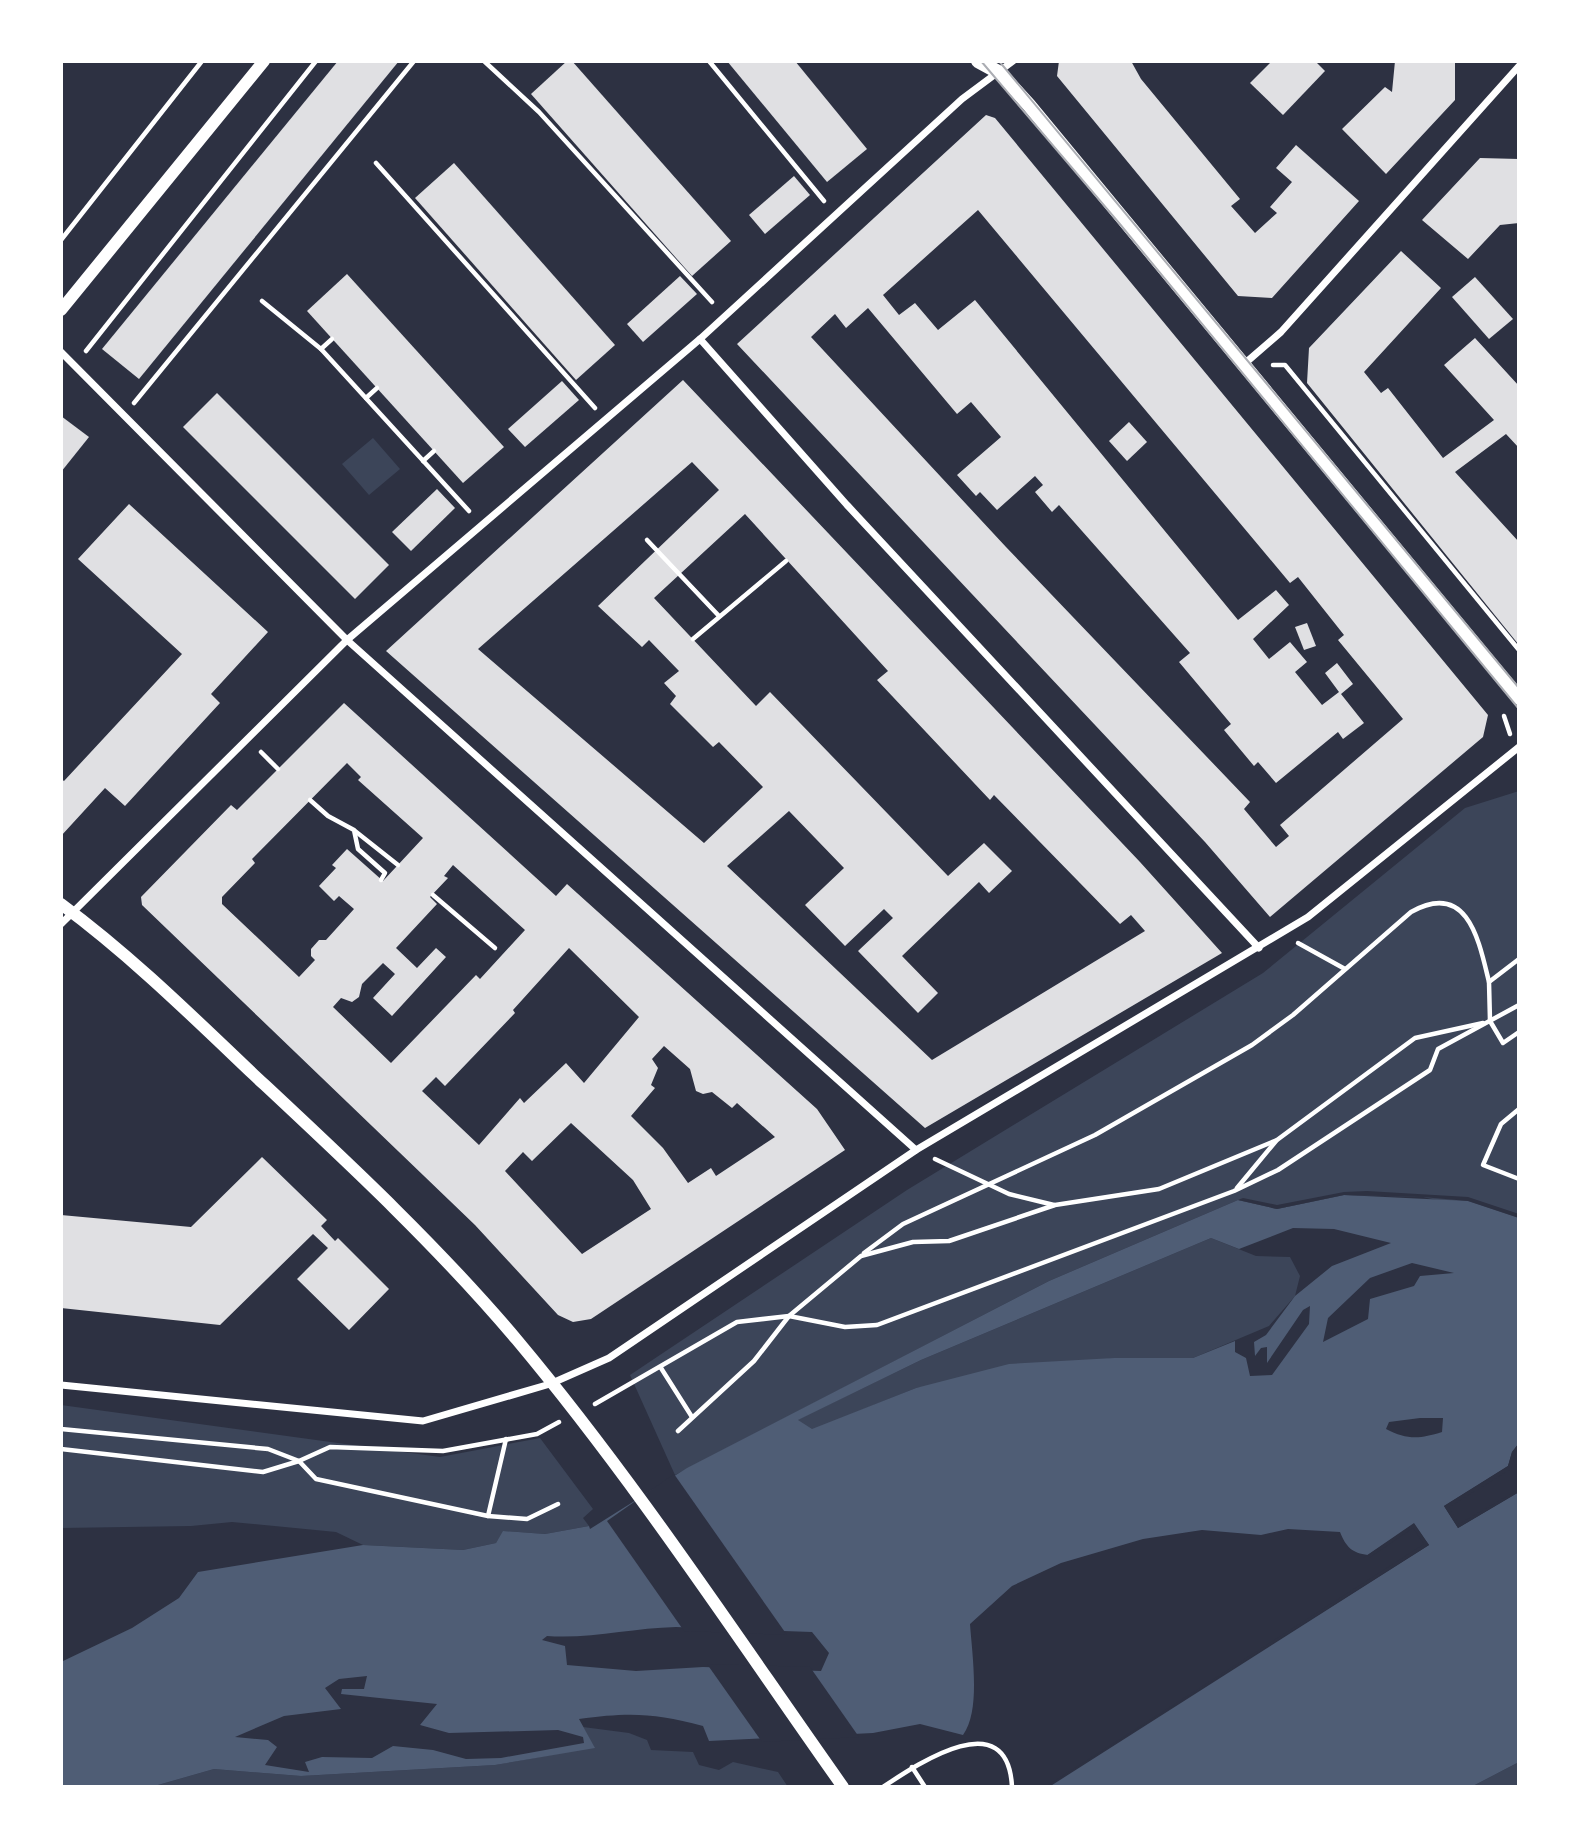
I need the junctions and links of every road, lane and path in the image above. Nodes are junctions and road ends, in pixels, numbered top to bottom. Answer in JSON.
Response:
{"nodes":[{"id":1,"x":202,"y":61,"type":"edge"},
{"id":2,"x":264,"y":61,"type":"edge"},
{"id":3,"x":316,"y":61,"type":"edge"},
{"id":4,"x":414,"y":61,"type":"edge"},
{"id":5,"x":484,"y":61,"type":"edge"},
{"id":6,"x":709,"y":61,"type":"edge"},
{"id":7,"x":978,"y":61,"type":"edge"},
{"id":8,"x":1013,"y":61,"type":"edge"},
{"id":9,"x":1508,"y":61,"type":"edge"},
{"id":10,"x":998,"y":67,"type":"edge"},
{"id":11,"x":1518,"y":70,"type":"edge"},
{"id":12,"x":376,"y":163,"type":"dead end"},
{"id":13,"x":836,"y":215,"type":"junction"},
{"id":14,"x":61,"y":240,"type":"edge"},
{"id":15,"x":262,"y":301,"type":"dead end"},
{"id":16,"x":61,"y":310,"type":"edge"},
{"id":17,"x":725,"y":316,"type":"junction"},
{"id":18,"x":332,"y":338,"type":"dead end"},
{"id":19,"x":700,"y":339,"type":"junction"},
{"id":20,"x":321,"y":349,"type":"junction"},
{"id":21,"x":61,"y":352,"type":"edge"},
{"id":22,"x":75,"y":365,"type":"junction"},
{"id":23,"x":1243,"y":365,"type":"junction"},
{"id":24,"x":377,"y":388,"type":"dead end"},
{"id":25,"x":366,"y":398,"type":"junction"},
{"id":26,"x":124,"y":414,"type":"junction"},
{"id":27,"x":605,"y":419,"type":"junction"},
{"id":28,"x":434,"y":451,"type":"dead end"},
{"id":29,"x":423,"y":460,"type":"junction"},
{"id":30,"x":482,"y":525,"type":"junction"},
{"id":31,"x":647,"y":540,"type":"dead end"},
{"id":32,"x":786,"y":561,"type":"dead end"},
{"id":33,"x":719,"y":616,"type":"junction"},
{"id":34,"x":693,"y":639,"type":"dead end"},
{"id":35,"x":347,"y":640,"type":"junction"},
{"id":36,"x":1519,"y":650,"type":"edge"},
{"id":37,"x":1519,"y":698,"type":"edge"},
{"id":38,"x":1519,"y":747,"type":"edge"},
{"id":39,"x":310,"y":800,"type":"dead end"},
{"id":40,"x":354,"y":830,"type":"junction"},
{"id":41,"x":398,"y":865,"type":"dead end"},
{"id":42,"x":381,"y":880,"type":"dead end"},
{"id":43,"x":433,"y":895,"type":"dead end"},
{"id":44,"x":66,"y":908,"type":"edge"},
{"id":45,"x":61,"y":924,"type":"edge"},
{"id":46,"x":1282,"y":935,"type":"junction"},
{"id":47,"x":495,"y":948,"type":"dead end"},
{"id":48,"x":1259,"y":948,"type":"junction"},
{"id":49,"x":1519,"y":959,"type":"edge"},
{"id":50,"x":1345,"y":969,"type":"junction"},
{"id":51,"x":1489,"y":982,"type":"junction"},
{"id":52,"x":1519,"y":1005,"type":"edge"},
{"id":53,"x":1490,"y":1021,"type":"junction"},
{"id":54,"x":1519,"y":1032,"type":"edge"},
{"id":55,"x":1519,"y":1108,"type":"edge"},
{"id":56,"x":1276,"y":1140,"type":"junction"},
{"id":57,"x":916,"y":1150,"type":"junction"},
{"id":58,"x":1519,"y":1179,"type":"edge"},
{"id":59,"x":985,"y":1184,"type":"junction"},
{"id":60,"x":1234,"y":1191,"type":"junction"},
{"id":61,"x":1055,"y":1205,"type":"junction"},
{"id":62,"x":861,"y":1255,"type":"junction"},
{"id":63,"x":789,"y":1316,"type":"junction"},
{"id":64,"x":661,"y":1368,"type":"junction"},
{"id":65,"x":550,"y":1384,"type":"junction"},
{"id":66,"x":61,"y":1385,"type":"edge"},
{"id":67,"x":575,"y":1414,"type":"junction"},
{"id":68,"x":692,"y":1417,"type":"junction"},
{"id":69,"x":61,"y":1429,"type":"edge"},
{"id":70,"x":678,"y":1431,"type":"dead end"},
{"id":71,"x":506,"y":1439,"type":"junction"},
{"id":72,"x":61,"y":1450,"type":"edge"},
{"id":73,"x":299,"y":1461,"type":"junction"},
{"id":74,"x":558,"y":1504,"type":"dead end"},
{"id":75,"x":488,"y":1516,"type":"junction"},
{"id":76,"x":912,"y":1767,"type":"junction"},
{"id":77,"x":843,"y":1787,"type":"edge"},
{"id":78,"x":883,"y":1787,"type":"edge"},
{"id":79,"x":925,"y":1787,"type":"edge"},
{"id":80,"x":1012,"y":1787,"type":"edge"}],
"edges":[{"from":1,"to":14,"type":"path"},
{"from":2,"to":16,"type":"street"},
{"from":3,"to":22,"type":"path"},
{"from":4,"to":26,"type":"path"},
{"from":5,"to":17,"type":"path"},
{"from":6,"to":13,"type":"path"},
{"from":7,"to":10,"type":"main road"},
{"from":8,"to":10,"type":"street"},
{"from":9,"to":11,"type":"street"},
{"from":10,"to":13,"type":"street"},
{"from":10,"to":23,"type":"main road"},
{"from":11,"to":23,"type":"street"},
{"from":12,"to":27,"type":"path"},
{"from":13,"to":17,"type":"street"},
{"from":15,"to":20,"type":"path"},
{"from":17,"to":19,"type":"street"},
{"from":18,"to":20,"type":"path"},
{"from":19,"to":27,"type":"street"},
{"from":19,"to":48,"type":"street"},
{"from":20,"to":25,"type":"path"},
{"from":21,"to":22,"type":"street"},
{"from":22,"to":26,"type":"street"},
{"from":23,"to":36,"type":"path"},
{"from":23,"to":37,"type":"main road"},
{"from":24,"to":25,"type":"path"},
{"from":25,"to":29,"type":"path"},
{"from":26,"to":35,"type":"street"},
{"from":27,"to":30,"type":"street"},
{"from":28,"to":29,"type":"path"},
{"from":29,"to":30,"type":"path"},
{"from":30,"to":35,"type":"street"},
{"from":31,"to":33,"type":"path"},
{"from":32,"to":33,"type":"path"},
{"from":33,"to":34,"type":"path"},
{"from":35,"to":44,"type":"street"},
{"from":35,"to":57,"type":"street"},
{"from":38,"to":46,"type":"street"},
{"from":39,"to":40,"type":"path"},
{"from":40,"to":41,"type":"path"},
{"from":40,"to":42,"type":"path"},
{"from":43,"to":47,"type":"path"},
{"from":44,"to":45,"type":"street"},
{"from":44,"to":65,"type":"street"},
{"from":46,"to":48,"type":"street"},
{"from":46,"to":50,"type":"path"},
{"from":48,"to":57,"type":"street"},
{"from":49,"to":51,"type":"path"},
{"from":50,"to":51,"type":"path"},
{"from":50,"to":59,"type":"path"},
{"from":51,"to":53,"type":"path"},
{"from":52,"to":53,"type":"path"},
{"from":53,"to":54,"type":"path"},
{"from":53,"to":56,"type":"path"},
{"from":53,"to":60,"type":"path"},
{"from":55,"to":58,"type":"path"},
{"from":56,"to":60,"type":"path"},
{"from":56,"to":61,"type":"path"},
{"from":57,"to":59,"type":"path"},
{"from":57,"to":65,"type":"street"},
{"from":59,"to":61,"type":"path"},
{"from":59,"to":62,"type":"path"},
{"from":60,"to":63,"type":"path"},
{"from":61,"to":62,"type":"path"},
{"from":62,"to":63,"type":"path"},
{"from":63,"to":64,"type":"path"},
{"from":63,"to":68,"type":"path"},
{"from":64,"to":67,"type":"path"},
{"from":64,"to":68,"type":"path"},
{"from":65,"to":66,"type":"street"},
{"from":65,"to":67,"type":"street"},
{"from":67,"to":71,"type":"path"},
{"from":67,"to":77,"type":"street"},
{"from":68,"to":70,"type":"path"},
{"from":69,"to":73,"type":"path"},
{"from":71,"to":73,"type":"path"},
{"from":71,"to":75,"type":"path"},
{"from":72,"to":73,"type":"path"},
{"from":73,"to":75,"type":"path"},
{"from":74,"to":75,"type":"path"},
{"from":76,"to":78,"type":"path"},
{"from":76,"to":79,"type":"path"},
{"from":76,"to":80,"type":"path"}]}
